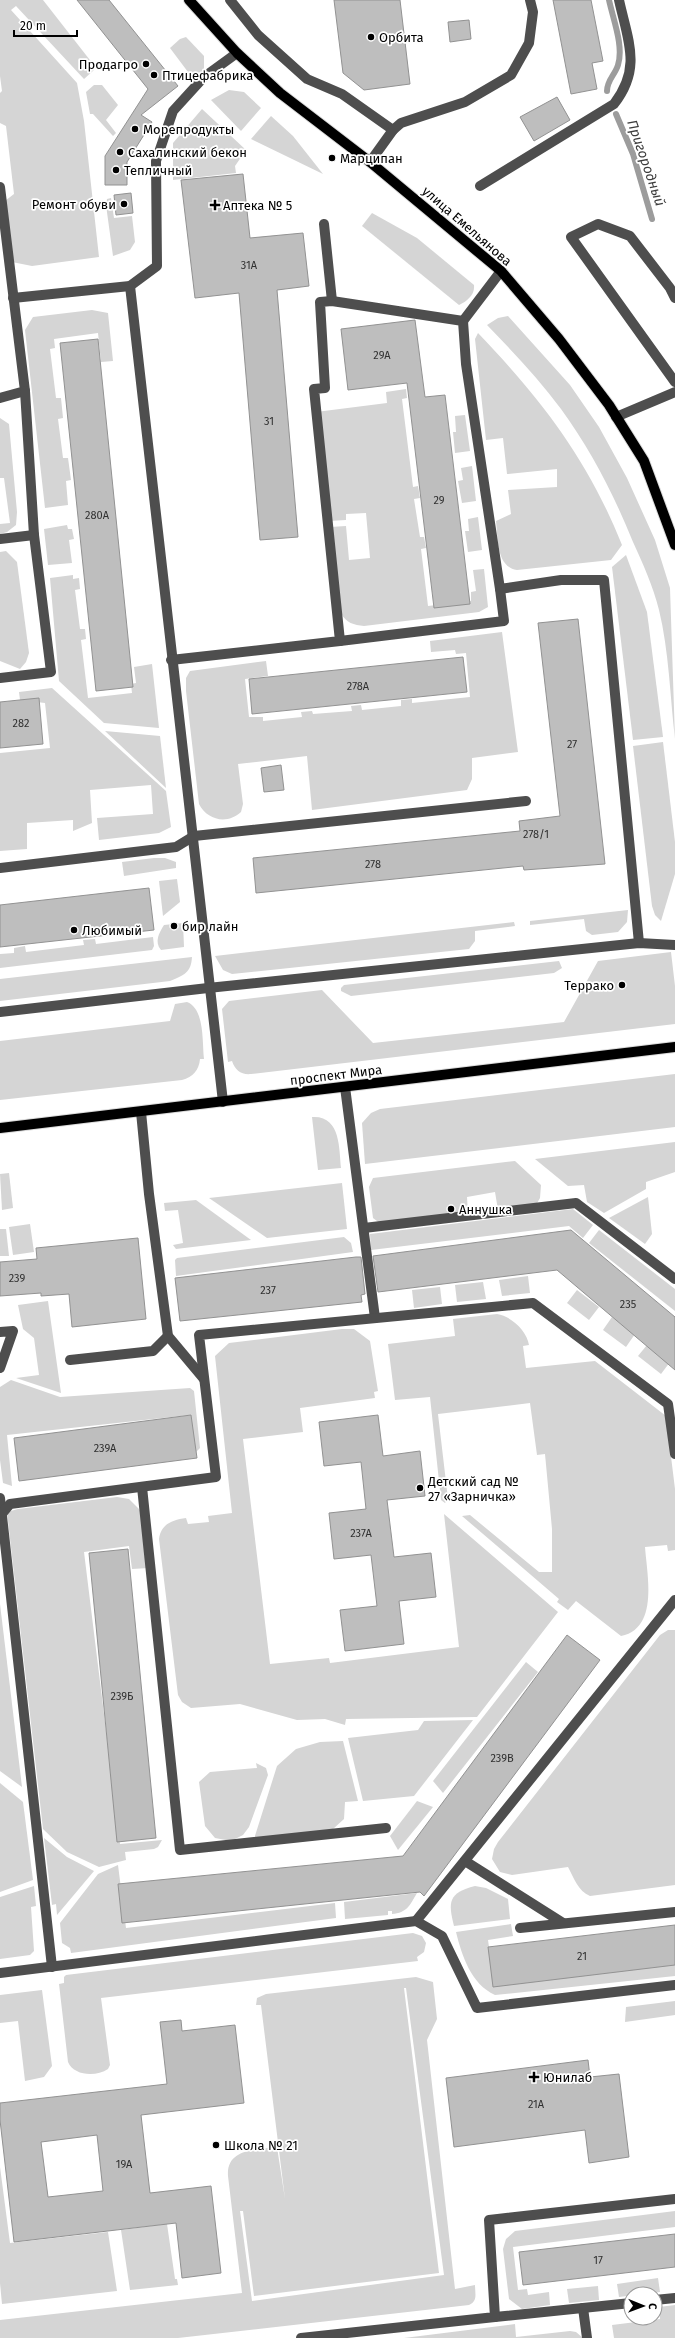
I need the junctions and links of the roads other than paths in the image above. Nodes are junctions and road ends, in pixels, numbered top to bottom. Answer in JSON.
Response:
{"nodes":[{"id":1,"x":189,"y":0,"type":"edge"},
{"id":2,"x":230,"y":0,"type":"edge"},
{"id":3,"x":530,"y":0,"type":"edge"},
{"id":4,"x":619,"y":0,"type":"edge"},
{"id":5,"x":237,"y":53,"type":"junction"},
{"id":6,"x":393,"y":130,"type":"junction"},
{"id":7,"x":370,"y":162,"type":"junction"},
{"id":8,"x":480,"y":186,"type":"dead end"},
{"id":9,"x":0,"y":187,"type":"edge"},
{"id":10,"x":324,"y":224,"type":"dead end"},
{"id":11,"x":501,"y":271,"type":"junction"},
{"id":12,"x":130,"y":286,"type":"junction"},
{"id":13,"x":13,"y":298,"type":"junction"},
{"id":14,"x":675,"y":298,"type":"edge"},
{"id":15,"x":332,"y":302,"type":"junction"},
{"id":16,"x":463,"y":321,"type":"junction"},
{"id":17,"x":675,"y":382,"type":"edge"},
{"id":18,"x":25,"y":391,"type":"junction"},
{"id":19,"x":675,"y":392,"type":"edge"},
{"id":20,"x":0,"y":398,"type":"edge"},
{"id":21,"x":616,"y":417,"type":"junction"},
{"id":22,"x":34,"y":535,"type":"junction"},
{"id":23,"x":0,"y":539,"type":"edge"},
{"id":24,"x":675,"y":545,"type":"edge"},
{"id":25,"x":500,"y":589,"type":"junction"},
{"id":26,"x":340,"y":641,"type":"junction"},
{"id":27,"x":171,"y":660,"type":"junction"},
{"id":28,"x":0,"y":678,"type":"edge"},
{"id":29,"x":526,"y":801,"type":"dead end"},
{"id":30,"x":194,"y":836,"type":"junction"},
{"id":31,"x":0,"y":868,"type":"edge"},
{"id":32,"x":639,"y":943,"type":"junction"},
{"id":33,"x":675,"y":945,"type":"edge"},
{"id":34,"x":208,"y":988,"type":"junction"},
{"id":35,"x":0,"y":1012,"type":"edge"},
{"id":36,"x":675,"y":1047,"type":"edge"},
{"id":37,"x":345,"y":1087,"type":"junction"},
{"id":38,"x":223,"y":1102,"type":"junction"},
{"id":39,"x":141,"y":1112,"type":"junction"},
{"id":40,"x":0,"y":1128,"type":"edge"},
{"id":41,"x":364,"y":1228,"type":"junction"},
{"id":42,"x":675,"y":1279,"type":"edge"},
{"id":43,"x":375,"y":1318,"type":"junction"},
{"id":44,"x":0,"y":1332,"type":"edge"},
{"id":45,"x":168,"y":1336,"type":"junction"},
{"id":46,"x":70,"y":1360,"type":"dead end"},
{"id":47,"x":0,"y":1368,"type":"edge"},
{"id":48,"x":204,"y":1379,"type":"junction"},
{"id":49,"x":675,"y":1454,"type":"edge"},
{"id":50,"x":142,"y":1487,"type":"junction"},
{"id":51,"x":0,"y":1498,"type":"edge"},
{"id":52,"x":1,"y":1515,"type":"edge"},
{"id":53,"x":675,"y":1600,"type":"edge"},
{"id":54,"x":386,"y":1828,"type":"dead end"},
{"id":55,"x":465,"y":1861,"type":"junction"},
{"id":56,"x":675,"y":1912,"type":"edge"},
{"id":57,"x":416,"y":1922,"type":"junction"},
{"id":58,"x":563,"y":1923,"type":"junction"},
{"id":59,"x":520,"y":1928,"type":"dead end"},
{"id":60,"x":52,"y":1967,"type":"junction"},
{"id":61,"x":0,"y":1973,"type":"edge"},
{"id":62,"x":675,"y":1985,"type":"edge"},
{"id":63,"x":675,"y":2199,"type":"edge"},
{"id":64,"x":675,"y":2298,"type":"edge"},
{"id":65,"x":663,"y":2299,"type":"edge"},
{"id":66,"x":623,"y":2303,"type":"edge"},
{"id":67,"x":583,"y":2308,"type":"junction"},
{"id":68,"x":494,"y":2317,"type":"junction"},
{"id":69,"x":301,"y":2338,"type":"edge"},
{"id":70,"x":587,"y":2338,"type":"edge"}],
"edges":[{"from":1,"to":5,"type":"main road","name":"улица Емельянова"},
{"from":2,"to":6,"type":"street"},
{"from":3,"to":6,"type":"street"},
{"from":4,"to":8,"type":"street"},
{"from":5,"to":7,"type":"main road","name":"улица Емельянова"},
{"from":5,"to":12,"type":"street"},
{"from":6,"to":7,"type":"street"},
{"from":7,"to":11,"type":"main road","name":"улица Емельянова"},
{"from":9,"to":13,"type":"street"},
{"from":10,"to":15,"type":"street"},
{"from":11,"to":16,"type":"street"},
{"from":11,"to":21,"type":"main road","name":"улица Емельянова"},
{"from":12,"to":13,"type":"street"},
{"from":12,"to":27,"type":"street"},
{"from":13,"to":18,"type":"street"},
{"from":14,"to":17,"type":"street"},
{"from":15,"to":16,"type":"street"},
{"from":15,"to":26,"type":"street"},
{"from":16,"to":25,"type":"street"},
{"from":18,"to":20,"type":"street"},
{"from":18,"to":22,"type":"street"},
{"from":19,"to":21,"type":"street"},
{"from":21,"to":24,"type":"main road","name":"улица Емельянова"},
{"from":22,"to":23,"type":"street"},
{"from":22,"to":28,"type":"street"},
{"from":25,"to":26,"type":"street"},
{"from":25,"to":32,"type":"street"},
{"from":26,"to":27,"type":"street"},
{"from":27,"to":30,"type":"street"},
{"from":29,"to":30,"type":"street"},
{"from":30,"to":31,"type":"street"},
{"from":30,"to":34,"type":"street"},
{"from":32,"to":33,"type":"street"},
{"from":32,"to":34,"type":"street"},
{"from":34,"to":35,"type":"street"},
{"from":34,"to":38,"type":"street"},
{"from":36,"to":37,"type":"main road","name":"проспект Мира"},
{"from":37,"to":38,"type":"main road","name":"проспект Мира"},
{"from":37,"to":41,"type":"street"},
{"from":38,"to":39,"type":"main road","name":"проспект Мира"},
{"from":39,"to":40,"type":"main road","name":"проспект Мира"},
{"from":39,"to":45,"type":"street"},
{"from":41,"to":42,"type":"street"},
{"from":41,"to":43,"type":"street"},
{"from":43,"to":48,"type":"street"},
{"from":43,"to":49,"type":"street"},
{"from":44,"to":47,"type":"street"},
{"from":45,"to":46,"type":"street"},
{"from":45,"to":48,"type":"street"},
{"from":48,"to":50,"type":"street"},
{"from":50,"to":52,"type":"street"},
{"from":50,"to":54,"type":"street"},
{"from":51,"to":52,"type":"street"},
{"from":52,"to":60,"type":"street"},
{"from":53,"to":55,"type":"street"},
{"from":55,"to":57,"type":"street"},
{"from":55,"to":58,"type":"street"},
{"from":56,"to":58,"type":"street"},
{"from":57,"to":60,"type":"street"},
{"from":57,"to":62,"type":"street"},
{"from":58,"to":59,"type":"street"},
{"from":60,"to":61,"type":"street"},
{"from":63,"to":68,"type":"street"},
{"from":64,"to":65,"type":"street"},
{"from":66,"to":67,"type":"street"},
{"from":67,"to":68,"type":"street"},
{"from":67,"to":70,"type":"street"},
{"from":68,"to":69,"type":"street"}]}
